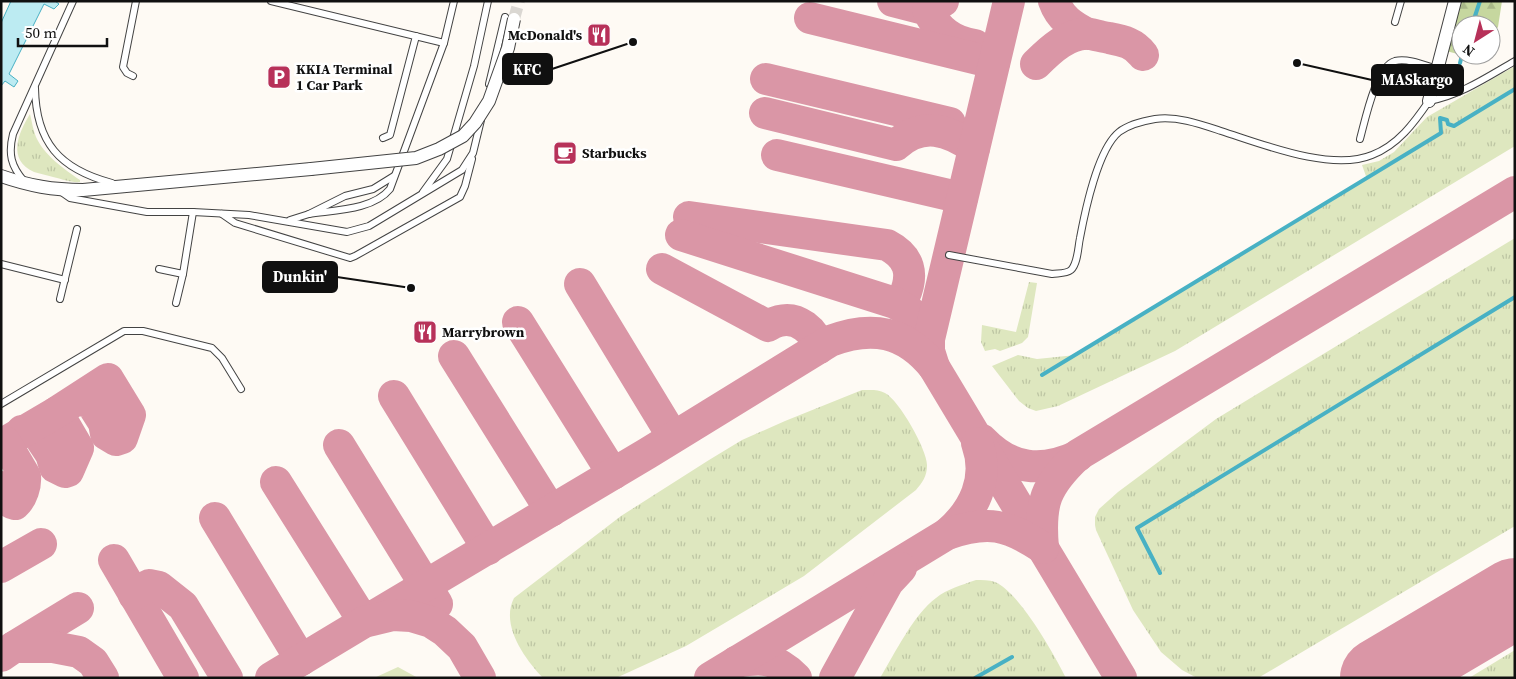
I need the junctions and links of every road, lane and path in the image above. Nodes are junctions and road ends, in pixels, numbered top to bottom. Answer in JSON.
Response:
{"nodes":[{"id":1,"x":73,"y":1,"type":"edge"},
{"id":2,"x":136,"y":1,"type":"edge"},
{"id":3,"x":271,"y":1,"type":"edge"},
{"id":4,"x":454,"y":1,"type":"edge"},
{"id":5,"x":488,"y":1,"type":"edge"},
{"id":6,"x":1401,"y":1,"type":"edge"},
{"id":7,"x":1455,"y":1,"type":"edge"},
{"id":8,"x":510,"y":18,"type":"joint"},
{"id":9,"x":1396,"y":22,"type":"dead end"},
{"id":10,"x":416,"y":36,"type":"junction"},
{"id":11,"x":444,"y":43,"type":"junction"},
{"id":12,"x":1515,"y":61,"type":"edge"},
{"id":13,"x":1437,"y":69,"type":"junction"},
{"id":14,"x":133,"y":76,"type":"dead end"},
{"id":15,"x":35,"y":84,"type":"junction"},
{"id":16,"x":1429,"y":101,"type":"junction"},
{"id":17,"x":383,"y":138,"type":"dead end"},
{"id":18,"x":1360,"y":138,"type":"dead end"},
{"id":19,"x":473,"y":153,"type":"junction"},
{"id":20,"x":1,"y":176,"type":"edge"},
{"id":21,"x":394,"y":176,"type":"junction"},
{"id":22,"x":29,"y":185,"type":"junction"},
{"id":23,"x":120,"y":186,"type":"junction"},
{"id":24,"x":60,"y":190,"type":"junction"},
{"id":25,"x":420,"y":195,"type":"junction"},
{"id":26,"x":194,"y":212,"type":"junction"},
{"id":27,"x":222,"y":214,"type":"junction"},
{"id":28,"x":309,"y":214,"type":"junction"},
{"id":29,"x":289,"y":221,"type":"junction"},
{"id":30,"x":77,"y":229,"type":"dead end"},
{"id":31,"x":949,"y":255,"type":"dead end"},
{"id":32,"x":1,"y":264,"type":"edge"},
{"id":33,"x":159,"y":269,"type":"dead end"},
{"id":34,"x":183,"y":274,"type":"junction"},
{"id":35,"x":65,"y":280,"type":"junction"},
{"id":36,"x":60,"y":299,"type":"dead end"},
{"id":37,"x":176,"y":304,"type":"dead end"},
{"id":38,"x":241,"y":389,"type":"dead end"},
{"id":39,"x":1,"y":404,"type":"edge"}],
"edges":[{"from":1,"to":15,"type":"lane"},
{"from":2,"to":14,"type":"lane"},
{"from":3,"to":10,"type":"lane"},
{"from":4,"to":11,"type":"lane"},
{"from":5,"to":25,"type":"lane"},
{"from":6,"to":9,"type":"lane"},
{"from":7,"to":13,"type":"street"},
{"from":8,"to":19,"type":"lane"},
{"from":8,"to":23,"type":"street","bridge":true},
{"from":10,"to":11,"type":"lane"},
{"from":10,"to":17,"type":"lane"},
{"from":11,"to":21,"type":"lane"},
{"from":12,"to":16,"type":"lane"},
{"from":13,"to":16,"type":"street"},
{"from":13,"to":18,"type":"lane"},
{"from":15,"to":22,"type":"lane"},
{"from":15,"to":23,"type":"lane"},
{"from":16,"to":31,"type":"lane"},
{"from":19,"to":25,"type":"lane"},
{"from":19,"to":27,"type":"lane"},
{"from":20,"to":22,"type":"street"},
{"from":21,"to":28,"type":"lane"},
{"from":21,"to":28,"type":"lane"},
{"from":22,"to":24,"type":"street"},
{"from":23,"to":24,"type":"street"},
{"from":24,"to":26,"type":"lane"},
{"from":25,"to":29,"type":"lane"},
{"from":26,"to":27,"type":"lane"},
{"from":26,"to":34,"type":"lane"},
{"from":27,"to":29,"type":"lane"},
{"from":28,"to":29,"type":"lane"},
{"from":30,"to":35,"type":"lane"},
{"from":32,"to":35,"type":"lane"},
{"from":33,"to":34,"type":"lane"},
{"from":34,"to":37,"type":"lane"},
{"from":35,"to":36,"type":"lane"},
{"from":38,"to":39,"type":"lane"}]}
